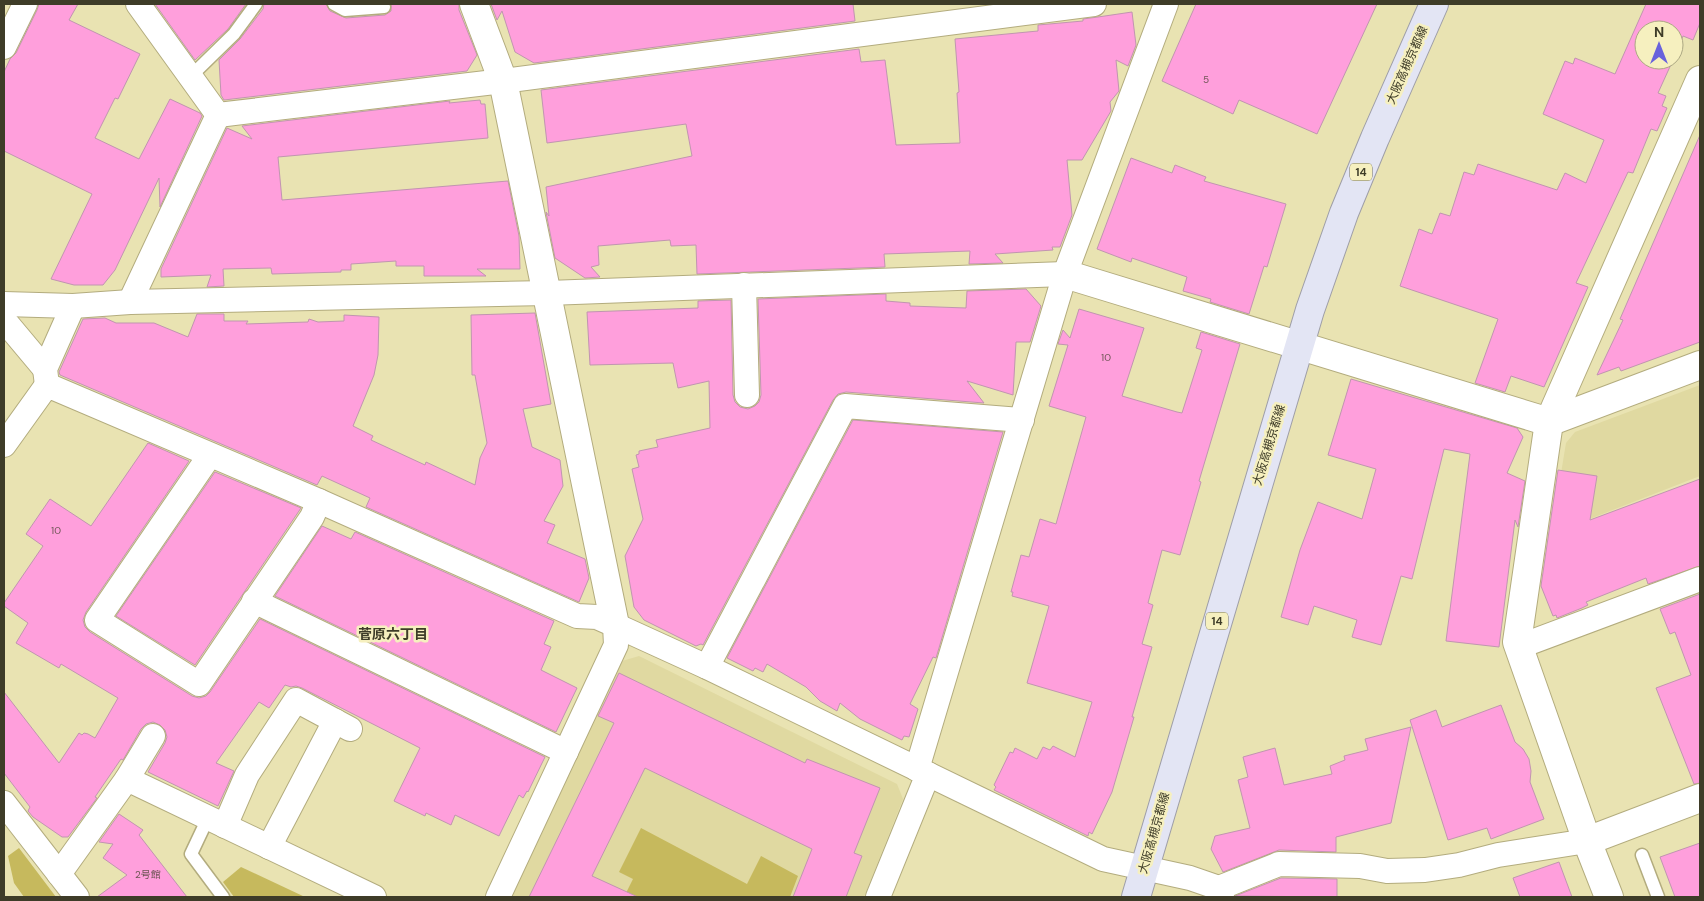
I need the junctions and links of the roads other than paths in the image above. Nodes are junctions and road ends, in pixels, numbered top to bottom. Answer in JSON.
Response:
{"nodes":[{"id":1,"x":25,"y":4,"type":"edge"},
{"id":2,"x":138,"y":4,"type":"edge"},
{"id":3,"x":256,"y":4,"type":"edge"},
{"id":4,"x":334,"y":4,"type":"edge"},
{"id":5,"x":474,"y":4,"type":"edge"},
{"id":6,"x":1094,"y":4,"type":"edge"},
{"id":7,"x":1166,"y":4,"type":"edge"},
{"id":8,"x":1434,"y":4,"type":"edge"},
{"id":9,"x":384,"y":7,"type":"dead end"},
{"id":10,"x":4,"y":47,"type":"edge"},
{"id":11,"x":191,"y":76,"type":"junction"},
{"id":12,"x":504,"y":80,"type":"junction"},
{"id":13,"x":1700,"y":80,"type":"edge"},
{"id":14,"x":218,"y":116,"type":"junction"},
{"id":15,"x":1065,"y":274,"type":"junction"},
{"id":16,"x":744,"y":285,"type":"junction"},
{"id":17,"x":548,"y":293,"type":"junction"},
{"id":18,"x":130,"y":302,"type":"junction"},
{"id":19,"x":4,"y":304,"type":"edge"},
{"id":20,"x":73,"y":306,"type":"junction"},
{"id":21,"x":4,"y":320,"type":"edge"},
{"id":22,"x":1300,"y":346,"type":"junction"},
{"id":23,"x":1700,"y":365,"type":"edge"},
{"id":24,"x":46,"y":377,"type":"junction"},
{"id":25,"x":747,"y":395,"type":"dead end"},
{"id":26,"x":1022,"y":420,"type":"junction"},
{"id":27,"x":1549,"y":422,"type":"junction"},
{"id":28,"x":4,"y":445,"type":"edge"},
{"id":29,"x":210,"y":455,"type":"junction"},
{"id":30,"x":319,"y":501,"type":"junction"},
{"id":31,"x":1698,"y":586,"type":"edge"},
{"id":32,"x":254,"y":602,"type":"junction"},
{"id":33,"x":615,"y":625,"type":"junction"},
{"id":34,"x":1518,"y":647,"type":"junction"},
{"id":35,"x":706,"y":667,"type":"junction"},
{"id":36,"x":152,"y":736,"type":"dead end"},
{"id":37,"x":566,"y":752,"type":"junction"},
{"id":38,"x":923,"y":771,"type":"junction"},
{"id":39,"x":127,"y":779,"type":"junction"},
{"id":40,"x":1700,"y":798,"type":"edge"},
{"id":41,"x":4,"y":803,"type":"edge"},
{"id":42,"x":216,"y":822,"type":"junction"},
{"id":43,"x":1587,"y":841,"type":"junction"},
{"id":44,"x":270,"y":847,"type":"junction"},
{"id":45,"x":1642,"y":855,"type":"dead end"},
{"id":46,"x":1144,"y":868,"type":"junction"},
{"id":47,"x":59,"y":874,"type":"junction"},
{"id":48,"x":1220,"y":893,"type":"edge"},
{"id":49,"x":77,"y":897,"type":"edge"},
{"id":50,"x":223,"y":897,"type":"edge"},
{"id":51,"x":374,"y":897,"type":"edge"},
{"id":52,"x":498,"y":897,"type":"edge"},
{"id":53,"x":878,"y":897,"type":"edge"},
{"id":54,"x":1136,"y":897,"type":"edge"},
{"id":55,"x":1609,"y":897,"type":"edge"},
{"id":56,"x":1658,"y":897,"type":"edge"}],
"edges":[{"from":1,"to":10,"type":"street"},
{"from":2,"to":11,"type":"street"},
{"from":3,"to":11,"type":"lane"},
{"from":4,"to":9,"type":"lane"},
{"from":5,"to":12,"type":"street"},
{"from":6,"to":12,"type":"street"},
{"from":7,"to":15,"type":"street"},
{"from":8,"to":22,"type":"main road","name":"大阪高槻京都線","number":"14"},
{"from":11,"to":14,"type":"street"},
{"from":12,"to":14,"type":"street"},
{"from":12,"to":17,"type":"street"},
{"from":13,"to":27,"type":"street"},
{"from":14,"to":18,"type":"street"},
{"from":15,"to":16,"type":"street"},
{"from":15,"to":22,"type":"street"},
{"from":15,"to":26,"type":"street"},
{"from":16,"to":17,"type":"street"},
{"from":16,"to":25,"type":"street"},
{"from":17,"to":18,"type":"street"},
{"from":17,"to":33,"type":"street"},
{"from":18,"to":20,"type":"street"},
{"from":19,"to":20,"type":"street"},
{"from":20,"to":24,"type":"street"},
{"from":21,"to":24,"type":"street"},
{"from":22,"to":27,"type":"street"},
{"from":22,"to":46,"type":"main road","name":"大阪高槻京都線","number":"14"},
{"from":23,"to":27,"type":"street"},
{"from":24,"to":28,"type":"street"},
{"from":24,"to":29,"type":"street"},
{"from":26,"to":35,"type":"street"},
{"from":26,"to":38,"type":"street"},
{"from":27,"to":34,"type":"street"},
{"from":29,"to":30,"type":"street"},
{"from":29,"to":32,"type":"street"},
{"from":30,"to":32,"type":"street"},
{"from":30,"to":33,"type":"street"},
{"from":31,"to":34,"type":"street"},
{"from":32,"to":37,"type":"street"},
{"from":33,"to":35,"type":"street"},
{"from":33,"to":37,"type":"street"},
{"from":34,"to":43,"type":"street"},
{"from":35,"to":38,"type":"street"},
{"from":36,"to":39,"type":"street"},
{"from":37,"to":52,"type":"street"},
{"from":38,"to":46,"type":"street"},
{"from":38,"to":53,"type":"street"},
{"from":39,"to":42,"type":"street"},
{"from":39,"to":47,"type":"street"},
{"from":40,"to":43,"type":"street"},
{"from":41,"to":47,"type":"street"},
{"from":42,"to":44,"type":"street"},
{"from":42,"to":44,"type":"street"},
{"from":42,"to":50,"type":"lane"},
{"from":43,"to":48,"type":"street"},
{"from":43,"to":55,"type":"street"},
{"from":44,"to":51,"type":"street"},
{"from":45,"to":56,"type":"lane"},
{"from":46,"to":48,"type":"street"},
{"from":46,"to":54,"type":"main road","name":"大阪高槻京都線","number":"14"},
{"from":47,"to":49,"type":"street"}]}
